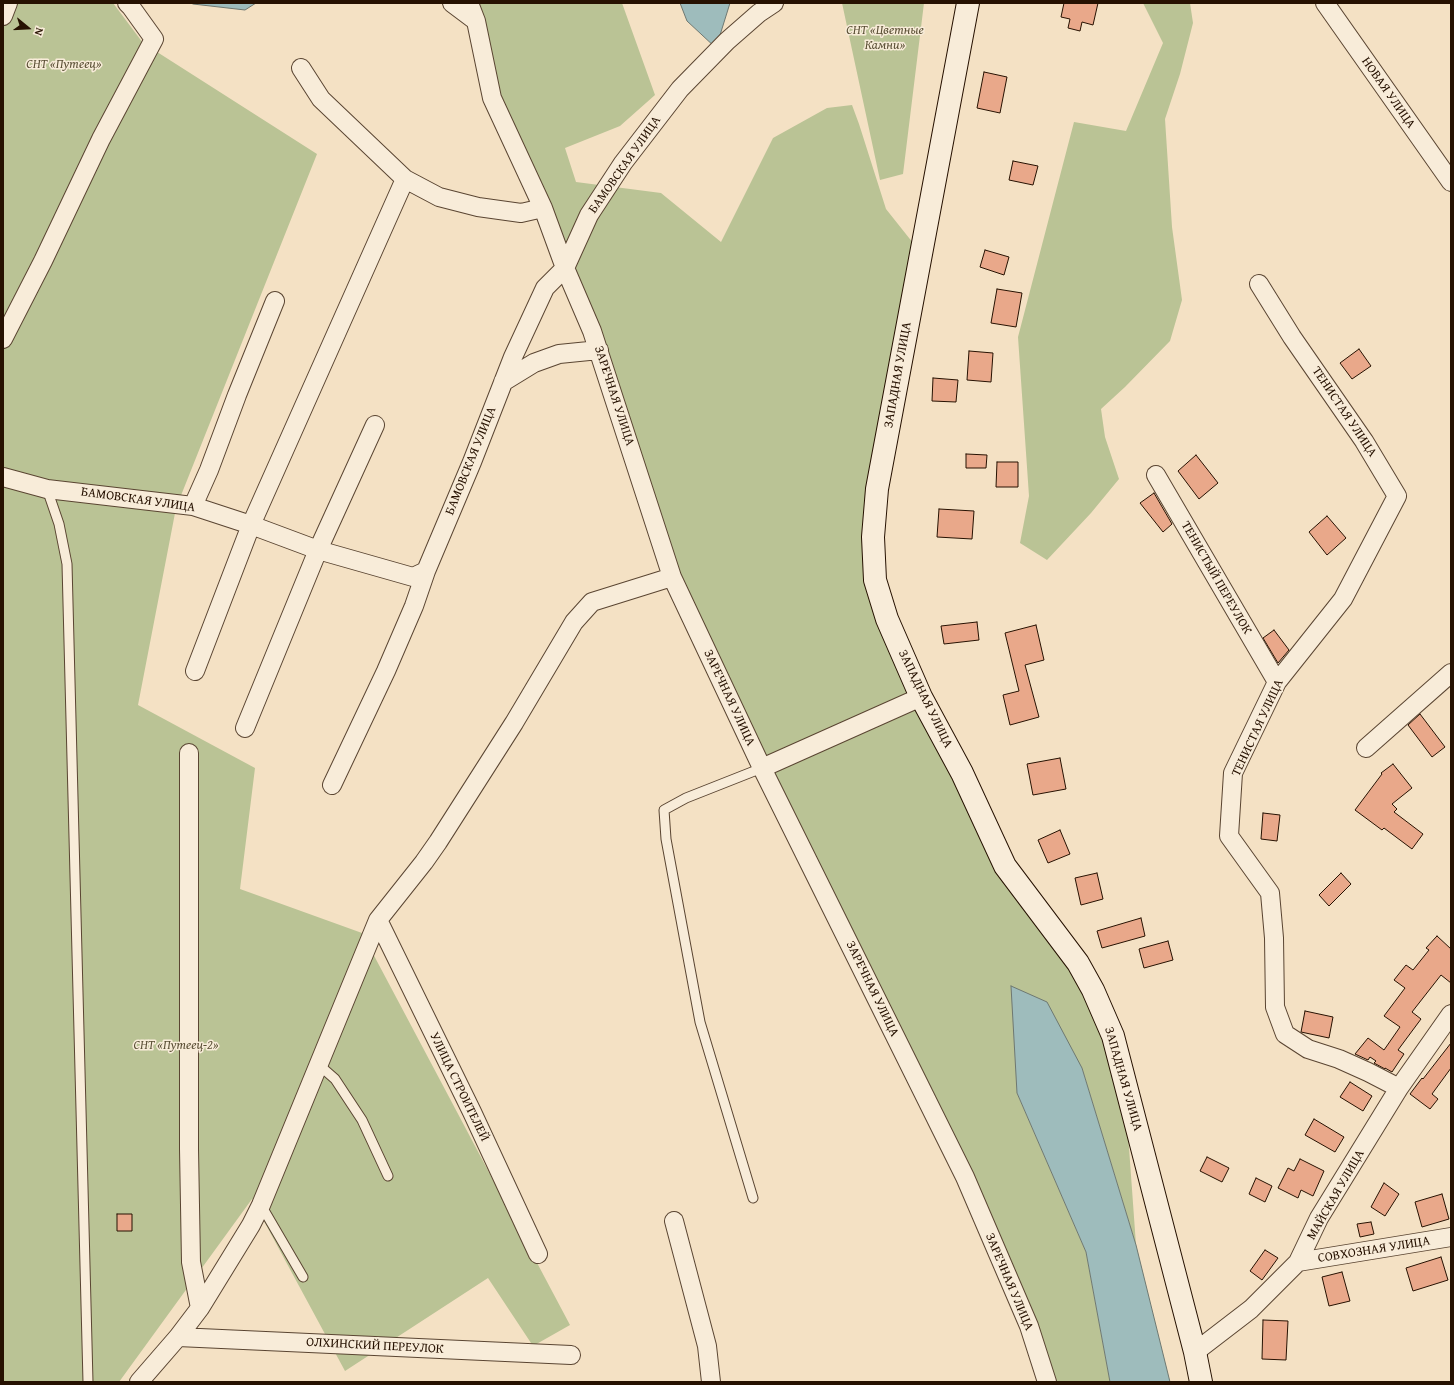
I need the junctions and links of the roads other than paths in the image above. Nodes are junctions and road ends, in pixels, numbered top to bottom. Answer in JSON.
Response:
{"nodes":[{"id":1,"x":8,"y":3,"type":"edge"},
{"id":2,"x":127,"y":3,"type":"edge"},
{"id":3,"x":452,"y":3,"type":"edge"},
{"id":4,"x":469,"y":3,"type":"edge"},
{"id":5,"x":774,"y":3,"type":"edge"},
{"id":6,"x":968,"y":3,"type":"edge"},
{"id":7,"x":1325,"y":3,"type":"edge"},
{"id":8,"x":3,"y":16,"type":"edge"},
{"id":9,"x":476,"y":21,"type":"junction"},
{"id":10,"x":301,"y":68,"type":"dead end"},
{"id":11,"x":405,"y":179,"type":"junction"},
{"id":12,"x":1451,"y":182,"type":"edge"},
{"id":13,"x":543,"y":208,"type":"junction"},
{"id":14,"x":565,"y":268,"type":"junction"},
{"id":15,"x":1259,"y":284,"type":"dead end"},
{"id":16,"x":275,"y":302,"type":"dead end"},
{"id":17,"x":3,"y":338,"type":"edge"},
{"id":18,"x":599,"y":350,"type":"junction"},
{"id":19,"x":503,"y":382,"type":"junction"},
{"id":20,"x":374,"y":425,"type":"dead end"},
{"id":21,"x":1156,"y":474,"type":"dead end"},
{"id":22,"x":3,"y":477,"type":"edge"},
{"id":23,"x":47,"y":489,"type":"junction"},
{"id":24,"x":193,"y":506,"type":"junction"},
{"id":25,"x":251,"y":525,"type":"junction"},
{"id":26,"x":318,"y":550,"type":"junction"},
{"id":27,"x":426,"y":571,"type":"junction"},
{"id":28,"x":672,"y":576,"type":"junction"},
{"id":29,"x":194,"y":672,"type":"dead end"},
{"id":30,"x":1451,"y":673,"type":"edge"},
{"id":31,"x":1277,"y":682,"type":"junction"},
{"id":32,"x":921,"y":697,"type":"junction"},
{"id":33,"x":245,"y":728,"type":"dead end"},
{"id":34,"x":1366,"y":748,"type":"dead end"},
{"id":35,"x":189,"y":753,"type":"dead end"},
{"id":36,"x":762,"y":768,"type":"junction"},
{"id":37,"x":332,"y":784,"type":"dead end"},
{"id":38,"x":378,"y":920,"type":"junction"},
{"id":39,"x":1451,"y":1014,"type":"edge"},
{"id":40,"x":319,"y":1065,"type":"junction"},
{"id":41,"x":1399,"y":1088,"type":"junction"},
{"id":42,"x":388,"y":1176,"type":"dead end"},
{"id":43,"x":753,"y":1198,"type":"dead end"},
{"id":44,"x":261,"y":1205,"type":"junction"},
{"id":45,"x":674,"y":1221,"type":"dead end"},
{"id":46,"x":1451,"y":1237,"type":"edge"},
{"id":47,"x":538,"y":1254,"type":"dead end"},
{"id":48,"x":1298,"y":1262,"type":"junction"},
{"id":49,"x":303,"y":1277,"type":"dead end"},
{"id":50,"x":200,"y":1308,"type":"junction"},
{"id":51,"x":178,"y":1337,"type":"junction"},
{"id":52,"x":1195,"y":1352,"type":"junction"},
{"id":53,"x":571,"y":1355,"type":"dead end"},
{"id":54,"x":88,"y":1382,"type":"edge"},
{"id":55,"x":140,"y":1382,"type":"edge"},
{"id":56,"x":711,"y":1382,"type":"edge"},
{"id":57,"x":1047,"y":1382,"type":"edge"},
{"id":58,"x":1201,"y":1382,"type":"edge"}],
"edges":[{"from":1,"to":8,"type":"street"},
{"from":2,"to":17,"type":"street"},
{"from":3,"to":9,"type":"street"},
{"from":4,"to":9,"type":"street","name":"ЗАРЕЧНАЯ УЛИЦА"},
{"from":5,"to":14,"type":"street","name":"БАМОВСКАЯ УЛИЦА"},
{"from":6,"to":32,"type":"main road","name":"ЗАПАДНАЯ УЛИЦА"},
{"from":7,"to":12,"type":"street","name":"НОВАЯ УЛИЦА"},
{"from":9,"to":13,"type":"street","name":"ЗАРЕЧНАЯ УЛИЦА"},
{"from":10,"to":11,"type":"street"},
{"from":11,"to":13,"type":"street"},
{"from":11,"to":25,"type":"street"},
{"from":13,"to":14,"type":"street","name":"ЗАРЕЧНАЯ УЛИЦА"},
{"from":14,"to":18,"type":"street","name":"ЗАРЕЧНАЯ УЛИЦА"},
{"from":14,"to":19,"type":"street","name":"БАМОВСКАЯ УЛИЦА"},
{"from":15,"to":31,"type":"street","name":"ТЕНИСТАЯ УЛИЦА"},
{"from":16,"to":24,"type":"street"},
{"from":18,"to":19,"type":"street"},
{"from":18,"to":28,"type":"street","name":"ЗАРЕЧНАЯ УЛИЦА"},
{"from":19,"to":27,"type":"street","name":"БАМОВСКАЯ УЛИЦА"},
{"from":20,"to":26,"type":"street"},
{"from":21,"to":31,"type":"street","name":"ТЕНИСТЫЙ ПЕРЕУЛОК"},
{"from":22,"to":23,"type":"street","name":"БАМОВСКАЯ УЛИЦА"},
{"from":23,"to":24,"type":"street","name":"БАМОВСКАЯ УЛИЦА"},
{"from":23,"to":54,"type":"lane"},
{"from":24,"to":25,"type":"street","name":"БАМОВСКАЯ УЛИЦА"},
{"from":25,"to":26,"type":"street","name":"БАМОВСКАЯ УЛИЦА"},
{"from":25,"to":29,"type":"street"},
{"from":26,"to":27,"type":"street","name":"БАМОВСКАЯ УЛИЦА"},
{"from":26,"to":33,"type":"street"},
{"from":27,"to":37,"type":"street"},
{"from":28,"to":36,"type":"street","name":"ЗАРЕЧНАЯ УЛИЦА"},
{"from":28,"to":38,"type":"street"},
{"from":30,"to":34,"type":"street"},
{"from":31,"to":41,"type":"street","name":"ТЕНИСТАЯ УЛИЦА"},
{"from":32,"to":36,"type":"street"},
{"from":32,"to":52,"type":"main road","name":"ЗАПАДНАЯ УЛИЦА"},
{"from":35,"to":50,"type":"street"},
{"from":36,"to":43,"type":"lane"},
{"from":36,"to":57,"type":"street","name":"ЗАРЕЧНАЯ УЛИЦА"},
{"from":38,"to":40,"type":"street"},
{"from":38,"to":47,"type":"street","name":"УЛИЦА СТРОИТЕЛЕЙ"},
{"from":39,"to":41,"type":"street","name":"МАЙСКАЯ УЛИЦА"},
{"from":40,"to":42,"type":"lane"},
{"from":40,"to":44,"type":"street"},
{"from":41,"to":48,"type":"street","name":"МАЙСКАЯ УЛИЦА"},
{"from":44,"to":49,"type":"lane"},
{"from":44,"to":50,"type":"street"},
{"from":45,"to":56,"type":"street"},
{"from":46,"to":48,"type":"street","name":"СОВХОЗНАЯ УЛИЦА"},
{"from":48,"to":52,"type":"street","name":"МАЙСКАЯ УЛИЦА"},
{"from":50,"to":51,"type":"street"},
{"from":51,"to":53,"type":"street","name":"ОЛХИНСКИЙ ПЕРЕУЛОК"},
{"from":51,"to":55,"type":"street"},
{"from":52,"to":58,"type":"main road","name":"ЗАПАДНАЯ УЛИЦА"}]}
